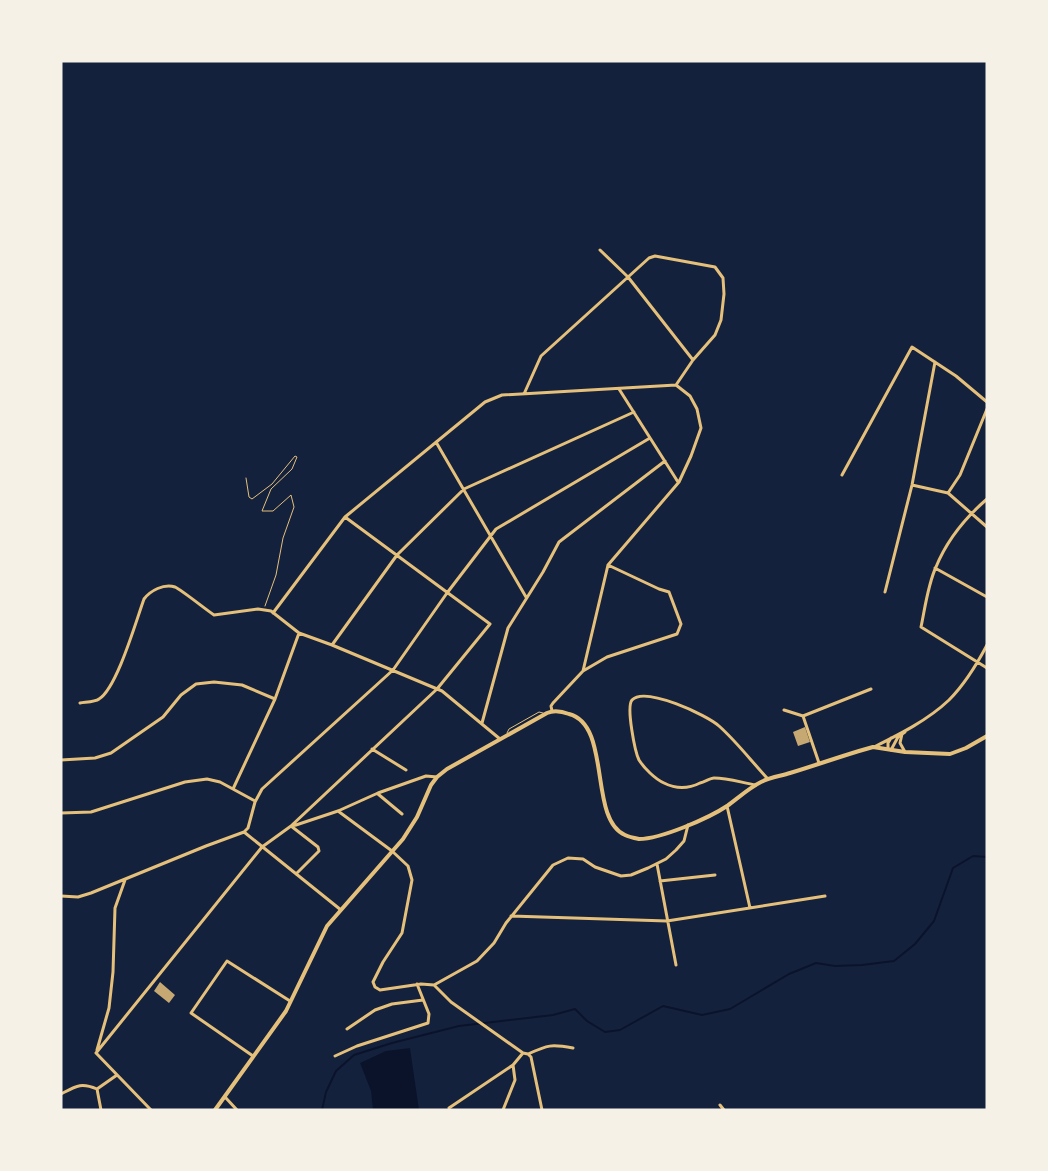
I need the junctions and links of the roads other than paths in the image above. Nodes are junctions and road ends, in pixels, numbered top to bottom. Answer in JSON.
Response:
{"nodes":[{"id":1,"x":600,"y":250,"type":"dead end"},
{"id":2,"x":628,"y":278,"type":"junction"},
{"id":3,"x":693,"y":360,"type":"junction"},
{"id":4,"x":935,"y":362,"type":"junction"},
{"id":5,"x":676,"y":385,"type":"junction"},
{"id":6,"x":619,"y":389,"type":"junction"},
{"id":7,"x":524,"y":394,"type":"junction"},
{"id":8,"x":987,"y":402,"type":"edge"},
{"id":9,"x":987,"y":409,"type":"edge"},
{"id":10,"x":634,"y":412,"type":"junction"},
{"id":11,"x":650,"y":438,"type":"junction"},
{"id":12,"x":436,"y":442,"type":"junction"},
{"id":13,"x":665,"y":460,"type":"junction"},
{"id":14,"x":842,"y":475,"type":"dead end"},
{"id":15,"x":679,"y":482,"type":"junction"},
{"id":16,"x":912,"y":485,"type":"junction"},
{"id":17,"x":464,"y":489,"type":"junction"},
{"id":18,"x":948,"y":493,"type":"junction"},
{"id":19,"x":987,"y":499,"type":"edge"},
{"id":20,"x":970,"y":513,"type":"junction"},
{"id":21,"x":345,"y":517,"type":"junction"},
{"id":22,"x":987,"y":527,"type":"edge"},
{"id":23,"x":490,"y":536,"type":"junction"},
{"id":24,"x":397,"y":555,"type":"junction"},
{"id":25,"x":608,"y":565,"type":"junction"},
{"id":26,"x":935,"y":568,"type":"junction"},
{"id":27,"x":885,"y":592,"type":"dead end"},
{"id":28,"x":448,"y":593,"type":"junction"},
{"id":29,"x":987,"y":597,"type":"edge"},
{"id":30,"x":526,"y":598,"type":"junction"},
{"id":31,"x":273,"y":613,"type":"junction"},
{"id":32,"x":298,"y":633,"type":"junction"},
{"id":33,"x":332,"y":645,"type":"junction"},
{"id":34,"x":987,"y":646,"type":"edge"},
{"id":35,"x":977,"y":663,"type":"junction"},
{"id":36,"x":987,"y":668,"type":"edge"},
{"id":37,"x":393,"y":670,"type":"junction"},
{"id":38,"x":583,"y":671,"type":"junction"},
{"id":39,"x":437,"y":689,"type":"junction"},
{"id":40,"x":871,"y":689,"type":"dead end"},
{"id":41,"x":275,"y":699,"type":"junction"},
{"id":42,"x":80,"y":702,"type":"dead end"},
{"id":43,"x":784,"y":710,"type":"dead end"},
{"id":44,"x":552,"y":711,"type":"junction"},
{"id":45,"x":803,"y":716,"type":"junction"},
{"id":46,"x":482,"y":723,"type":"junction"},
{"id":47,"x":909,"y":728,"type":"junction"},
{"id":48,"x":902,"y":734,"type":"junction"},
{"id":49,"x":987,"y":736,"type":"edge"},
{"id":50,"x":892,"y":737,"type":"junction"},
{"id":51,"x":503,"y":739,"type":"junction"},
{"id":52,"x":873,"y":747,"type":"junction"},
{"id":53,"x":372,"y":749,"type":"junction"},
{"id":54,"x":890,"y":750,"type":"junction"},
{"id":55,"x":905,"y":752,"type":"junction"},
{"id":56,"x":61,"y":760,"type":"edge"},
{"id":57,"x":819,"y":764,"type":"junction"},
{"id":58,"x":406,"y":770,"type":"dead end"},
{"id":59,"x":437,"y":776,"type":"junction"},
{"id":60,"x":768,"y":780,"type":"junction"},
{"id":61,"x":756,"y":785,"type":"junction"},
{"id":62,"x":233,"y":789,"type":"junction"},
{"id":63,"x":378,"y":793,"type":"junction"},
{"id":64,"x":255,"y":802,"type":"junction"},
{"id":65,"x":727,"y":806,"type":"junction"},
{"id":66,"x":338,"y":811,"type":"junction"},
{"id":67,"x":61,"y":813,"type":"edge"},
{"id":68,"x":402,"y":814,"type":"dead end"},
{"id":69,"x":688,"y":824,"type":"junction"},
{"id":70,"x":291,"y":826,"type":"junction"},
{"id":71,"x":244,"y":832,"type":"junction"},
{"id":72,"x":262,"y":847,"type":"junction"},
{"id":73,"x":392,"y":851,"type":"junction"},
{"id":74,"x":657,"y":864,"type":"junction"},
{"id":75,"x":296,"y":874,"type":"junction"},
{"id":76,"x":715,"y":875,"type":"dead end"},
{"id":77,"x":125,"y":880,"type":"junction"},
{"id":78,"x":660,"y":881,"type":"junction"},
{"id":79,"x":61,"y":896,"type":"edge"},
{"id":80,"x":825,"y":896,"type":"dead end"},
{"id":81,"x":750,"y":908,"type":"junction"},
{"id":82,"x":341,"y":910,"type":"junction"},
{"id":83,"x":512,"y":916,"type":"junction"},
{"id":84,"x":667,"y":921,"type":"junction"},
{"id":85,"x":676,"y":965,"type":"dead end"},
{"id":86,"x":417,"y":984,"type":"junction"},
{"id":87,"x":434,"y":985,"type":"junction"},
{"id":88,"x":423,"y":1000,"type":"junction"},
{"id":89,"x":290,"y":1001,"type":"junction"},
{"id":90,"x":347,"y":1029,"type":"dead end"},
{"id":91,"x":573,"y":1048,"type":"dead end"},
{"id":92,"x":523,"y":1052,"type":"junction"},
{"id":93,"x":96,"y":1053,"type":"junction"},
{"id":94,"x":528,"y":1054,"type":"junction"},
{"id":95,"x":254,"y":1056,"type":"junction"},
{"id":96,"x":335,"y":1056,"type":"dead end"},
{"id":97,"x":512,"y":1065,"type":"junction"},
{"id":98,"x":117,"y":1075,"type":"junction"},
{"id":99,"x":97,"y":1089,"type":"junction"},
{"id":100,"x":61,"y":1094,"type":"edge"},
{"id":101,"x":225,"y":1097,"type":"junction"},
{"id":102,"x":720,"y":1105,"type":"dead end"},
{"id":103,"x":449,"y":1108,"type":"dead end"},
{"id":104,"x":101,"y":1110,"type":"edge"},
{"id":105,"x":151,"y":1110,"type":"edge"},
{"id":106,"x":215,"y":1110,"type":"edge"},
{"id":107,"x":237,"y":1110,"type":"edge"},
{"id":108,"x":503,"y":1110,"type":"edge"},
{"id":109,"x":542,"y":1110,"type":"edge"},
{"id":110,"x":724,"y":1110,"type":"edge"}],
"edges":[{"from":1,"to":2,"type":"street"},
{"from":2,"to":3,"type":"street"},
{"from":2,"to":3,"type":"street"},
{"from":2,"to":7,"type":"street"},
{"from":3,"to":5,"type":"street"},
{"from":4,"to":8,"type":"street"},
{"from":4,"to":14,"type":"street"},
{"from":4,"to":16,"type":"street"},
{"from":5,"to":6,"type":"street"},
{"from":5,"to":15,"type":"street"},
{"from":6,"to":7,"type":"street"},
{"from":6,"to":10,"type":"street"},
{"from":7,"to":12,"type":"street"},
{"from":9,"to":18,"type":"street"},
{"from":10,"to":11,"type":"street"},
{"from":10,"to":17,"type":"street"},
{"from":11,"to":13,"type":"street"},
{"from":11,"to":23,"type":"street"},
{"from":12,"to":17,"type":"street"},
{"from":12,"to":21,"type":"street"},
{"from":13,"to":15,"type":"street"},
{"from":13,"to":30,"type":"street"},
{"from":15,"to":25,"type":"street"},
{"from":16,"to":18,"type":"street"},
{"from":16,"to":27,"type":"street"},
{"from":17,"to":23,"type":"street"},
{"from":17,"to":24,"type":"street"},
{"from":18,"to":20,"type":"street"},
{"from":19,"to":20,"type":"street"},
{"from":20,"to":22,"type":"street"},
{"from":20,"to":26,"type":"street"},
{"from":21,"to":24,"type":"street"},
{"from":21,"to":31,"type":"street"},
{"from":23,"to":28,"type":"street"},
{"from":23,"to":30,"type":"street"},
{"from":24,"to":28,"type":"street"},
{"from":24,"to":33,"type":"street"},
{"from":25,"to":38,"type":"street"},
{"from":25,"to":38,"type":"street"},
{"from":26,"to":29,"type":"street"},
{"from":26,"to":35,"type":"street"},
{"from":28,"to":37,"type":"street"},
{"from":28,"to":39,"type":"street"},
{"from":30,"to":46,"type":"street"},
{"from":31,"to":32,"type":"street"},
{"from":31,"to":42,"type":"street"},
{"from":32,"to":33,"type":"street"},
{"from":32,"to":41,"type":"street"},
{"from":33,"to":37,"type":"street"},
{"from":34,"to":35,"type":"street"},
{"from":35,"to":36,"type":"street"},
{"from":35,"to":47,"type":"street"},
{"from":37,"to":39,"type":"street"},
{"from":37,"to":64,"type":"street"},
{"from":38,"to":44,"type":"street"},
{"from":39,"to":46,"type":"street"},
{"from":39,"to":53,"type":"street"},
{"from":40,"to":45,"type":"street"},
{"from":41,"to":56,"type":"street"},
{"from":41,"to":62,"type":"street"},
{"from":43,"to":45,"type":"street"},
{"from":44,"to":51,"type":"street"},
{"from":44,"to":69,"type":"street"},
{"from":45,"to":57,"type":"street"},
{"from":46,"to":51,"type":"street"},
{"from":47,"to":48,"type":"street"},
{"from":47,"to":50,"type":"street"},
{"from":48,"to":54,"type":"street"},
{"from":48,"to":55,"type":"street"},
{"from":49,"to":55,"type":"street"},
{"from":50,"to":52,"type":"street"},
{"from":50,"to":54,"type":"street"},
{"from":51,"to":59,"type":"street"},
{"from":52,"to":54,"type":"street"},
{"from":52,"to":57,"type":"street"},
{"from":53,"to":58,"type":"street"},
{"from":53,"to":70,"type":"street"},
{"from":54,"to":55,"type":"street"},
{"from":57,"to":60,"type":"street"},
{"from":59,"to":63,"type":"street"},
{"from":59,"to":73,"type":"street"},
{"from":60,"to":61,"type":"street"},
{"from":60,"to":61,"type":"street"},
{"from":61,"to":65,"type":"street"},
{"from":62,"to":64,"type":"street"},
{"from":62,"to":67,"type":"street"},
{"from":63,"to":66,"type":"street"},
{"from":63,"to":68,"type":"street"},
{"from":64,"to":71,"type":"street"},
{"from":65,"to":69,"type":"street"},
{"from":65,"to":81,"type":"street"},
{"from":66,"to":70,"type":"street"},
{"from":66,"to":73,"type":"street"},
{"from":69,"to":74,"type":"street"},
{"from":70,"to":72,"type":"street"},
{"from":70,"to":75,"type":"street"},
{"from":71,"to":72,"type":"street"},
{"from":71,"to":77,"type":"street"},
{"from":72,"to":75,"type":"street"},
{"from":72,"to":93,"type":"street"},
{"from":73,"to":82,"type":"street"},
{"from":73,"to":86,"type":"street"},
{"from":74,"to":78,"type":"street"},
{"from":74,"to":83,"type":"street"},
{"from":75,"to":82,"type":"street"},
{"from":76,"to":78,"type":"street"},
{"from":77,"to":79,"type":"street"},
{"from":77,"to":93,"type":"street"},
{"from":78,"to":84,"type":"street"},
{"from":80,"to":81,"type":"street"},
{"from":81,"to":84,"type":"street"},
{"from":82,"to":89,"type":"street"},
{"from":83,"to":84,"type":"street"},
{"from":83,"to":87,"type":"street"},
{"from":84,"to":85,"type":"street"},
{"from":86,"to":87,"type":"street"},
{"from":86,"to":88,"type":"street"},
{"from":87,"to":92,"type":"street"},
{"from":88,"to":90,"type":"street"},
{"from":88,"to":96,"type":"street"},
{"from":89,"to":95,"type":"street"},
{"from":89,"to":95,"type":"street"},
{"from":91,"to":94,"type":"street"},
{"from":92,"to":94,"type":"street"},
{"from":92,"to":97,"type":"street"},
{"from":93,"to":98,"type":"street"},
{"from":94,"to":109,"type":"street"},
{"from":95,"to":101,"type":"street"},
{"from":97,"to":103,"type":"street"},
{"from":97,"to":108,"type":"street"},
{"from":98,"to":99,"type":"street"},
{"from":98,"to":105,"type":"street"},
{"from":99,"to":100,"type":"street"},
{"from":99,"to":104,"type":"street"},
{"from":101,"to":106,"type":"street"},
{"from":101,"to":107,"type":"street"},
{"from":102,"to":110,"type":"street"}]}
